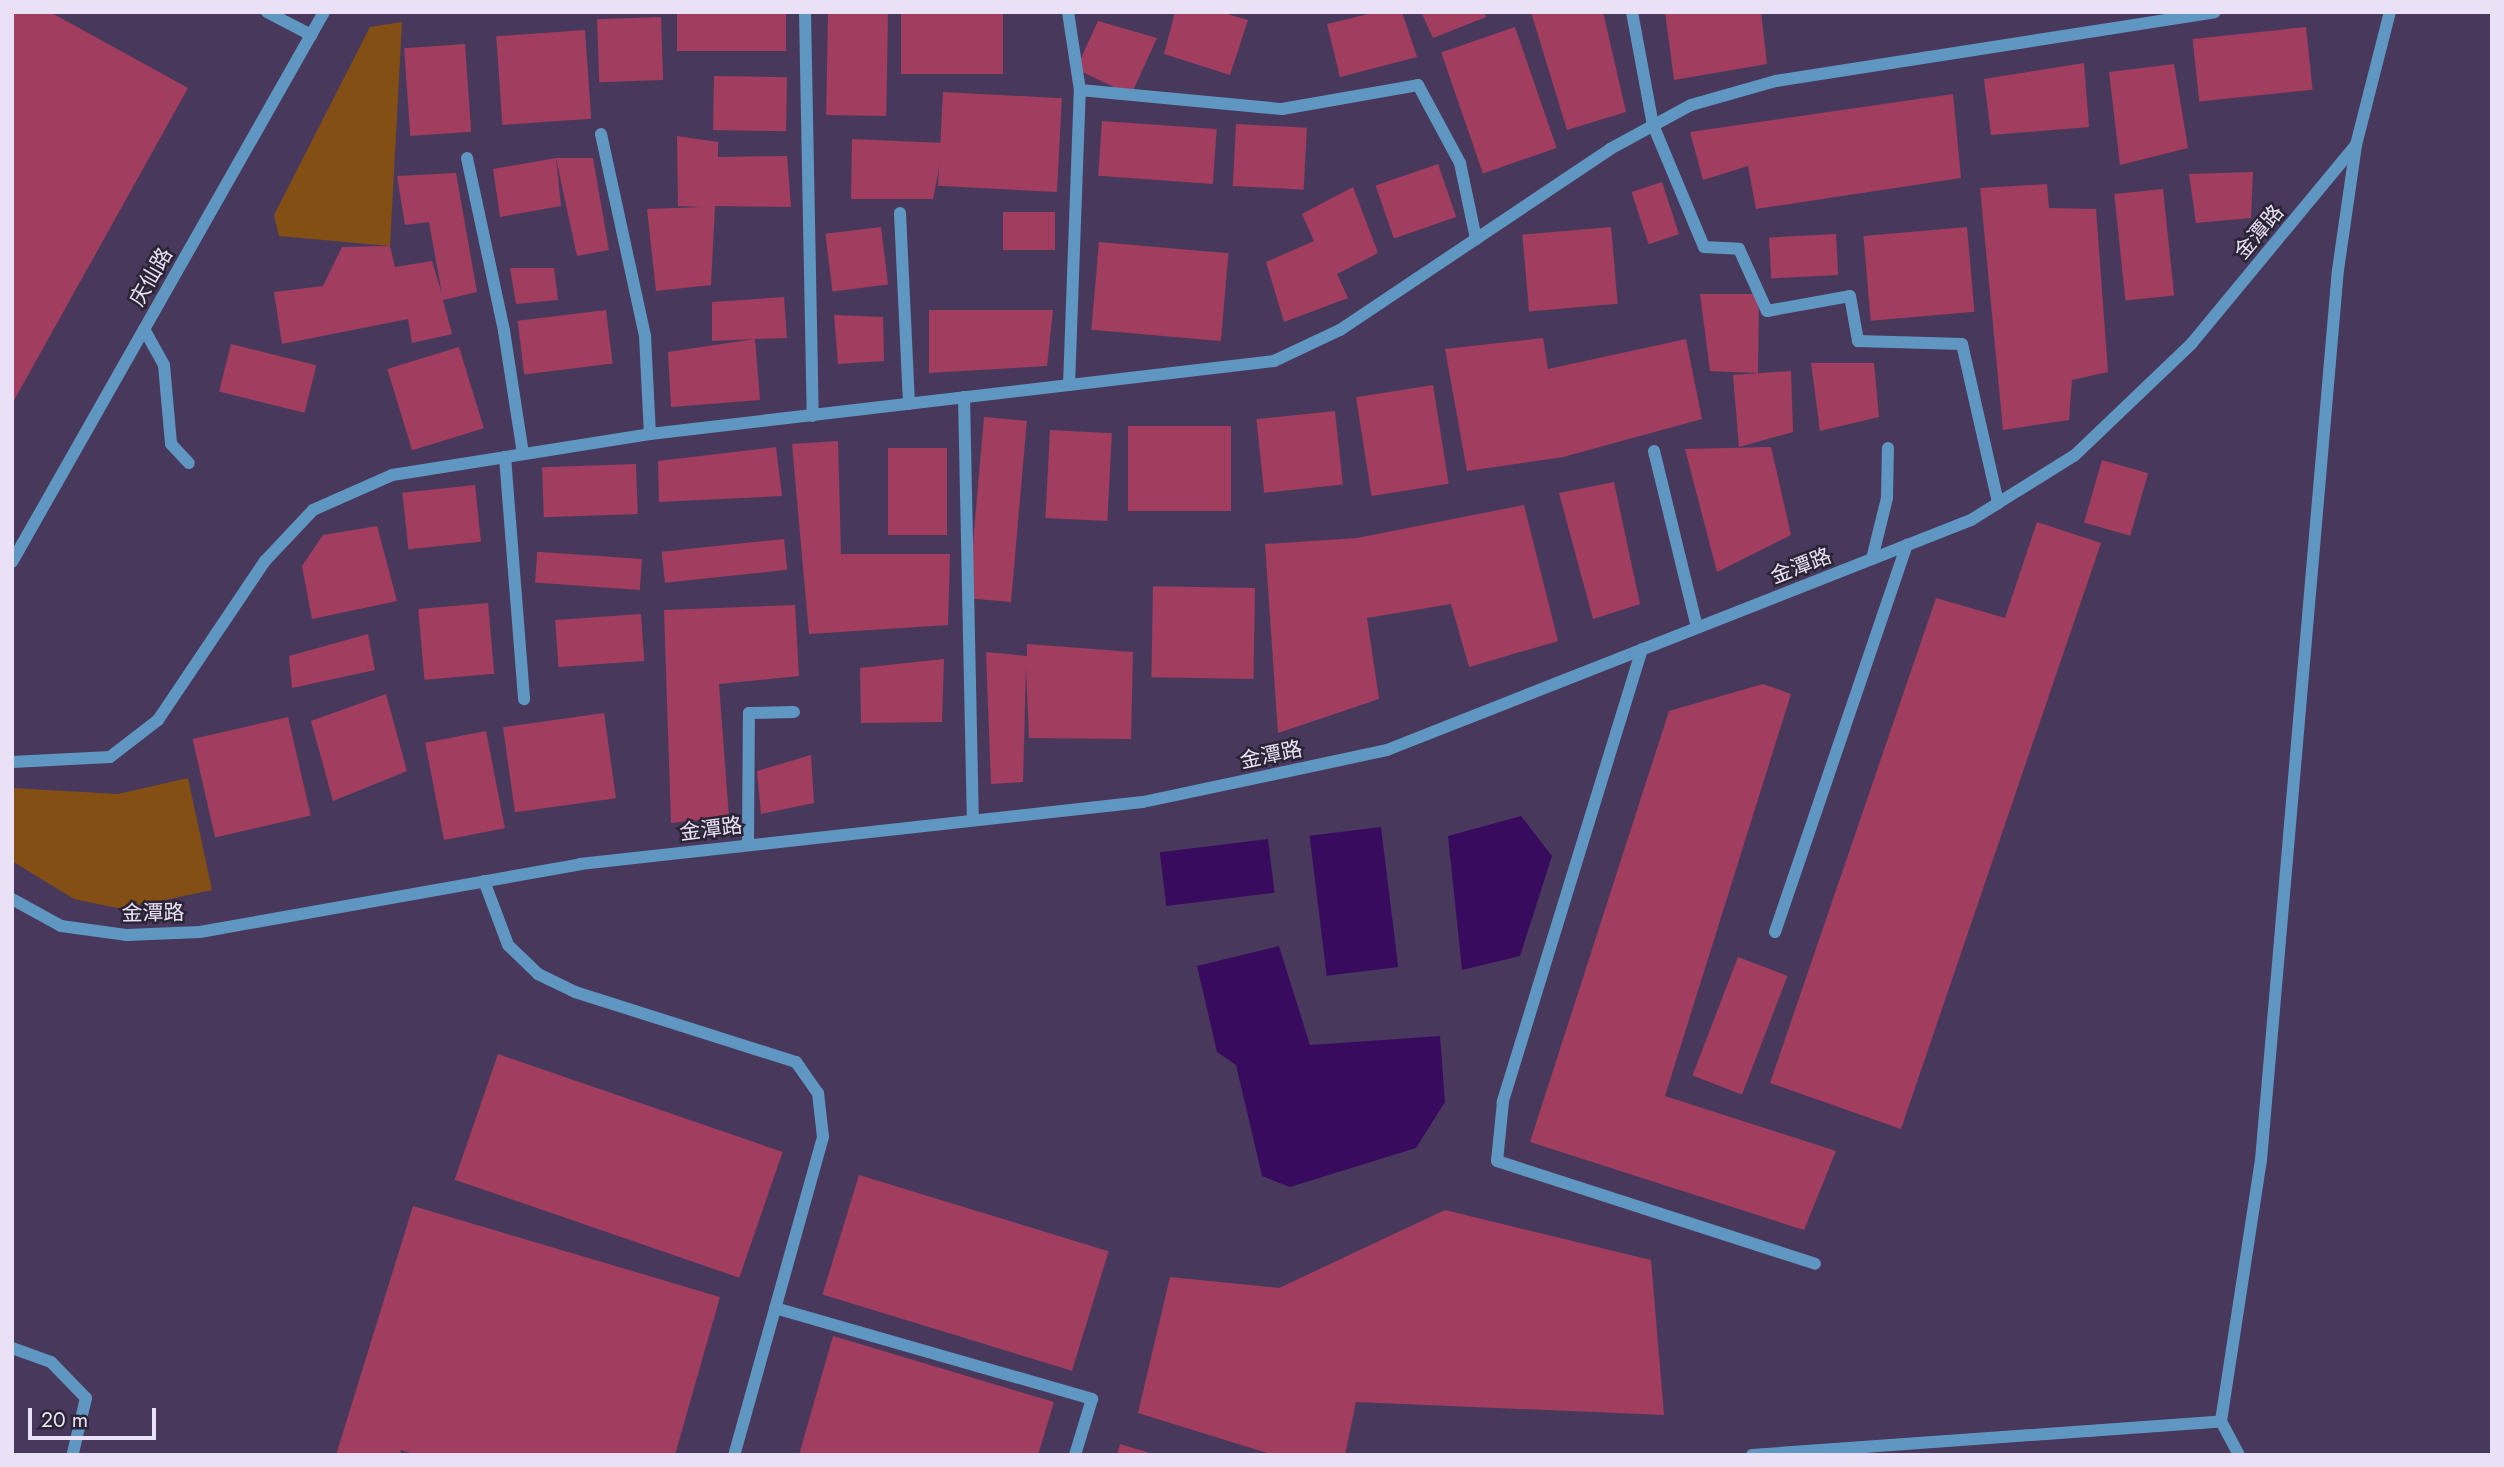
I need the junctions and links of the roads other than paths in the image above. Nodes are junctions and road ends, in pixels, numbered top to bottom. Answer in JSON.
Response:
{"nodes":[{"id":1,"x":267,"y":12,"type":"edge"},
{"id":2,"x":324,"y":12,"type":"edge"},
{"id":3,"x":805,"y":12,"type":"edge"},
{"id":4,"x":1068,"y":12,"type":"edge"},
{"id":5,"x":1632,"y":12,"type":"edge"},
{"id":6,"x":2215,"y":12,"type":"edge"},
{"id":7,"x":2390,"y":12,"type":"edge"},
{"id":8,"x":310,"y":35,"type":"junction"},
{"id":9,"x":1080,"y":90,"type":"junction"},
{"id":10,"x":1653,"y":125,"type":"junction"},
{"id":11,"x":601,"y":134,"type":"dead end"},
{"id":12,"x":2356,"y":145,"type":"junction"},
{"id":13,"x":467,"y":158,"type":"dead end"},
{"id":14,"x":900,"y":213,"type":"dead end"},
{"id":15,"x":1476,"y":239,"type":"junction"},
{"id":16,"x":144,"y":329,"type":"junction"},
{"id":17,"x":1069,"y":385,"type":"junction"},
{"id":18,"x":964,"y":397,"type":"junction"},
{"id":19,"x":909,"y":404,"type":"junction"},
{"id":20,"x":813,"y":415,"type":"junction"},
{"id":21,"x":650,"y":434,"type":"junction"},
{"id":22,"x":1888,"y":448,"type":"dead end"},
{"id":23,"x":1654,"y":451,"type":"dead end"},
{"id":24,"x":523,"y":454,"type":"junction"},
{"id":25,"x":505,"y":457,"type":"junction"},
{"id":26,"x":189,"y":463,"type":"dead end"},
{"id":27,"x":1998,"y":503,"type":"junction"},
{"id":28,"x":1907,"y":545,"type":"junction"},
{"id":29,"x":1872,"y":559,"type":"junction"},
{"id":30,"x":12,"y":562,"type":"edge"},
{"id":31,"x":1697,"y":627,"type":"junction"},
{"id":32,"x":1642,"y":649,"type":"junction"},
{"id":33,"x":524,"y":699,"type":"dead end"},
{"id":34,"x":794,"y":712,"type":"dead end"},
{"id":35,"x":12,"y":762,"type":"edge"},
{"id":36,"x":973,"y":820,"type":"junction"},
{"id":37,"x":748,"y":844,"type":"junction"},
{"id":38,"x":484,"y":881,"type":"junction"},
{"id":39,"x":12,"y":899,"type":"edge"},
{"id":40,"x":1775,"y":932,"type":"dead end"},
{"id":41,"x":1815,"y":1264,"type":"dead end"},
{"id":42,"x":775,"y":1308,"type":"junction"},
{"id":43,"x":12,"y":1348,"type":"edge"},
{"id":44,"x":2221,"y":1421,"type":"junction"},
{"id":45,"x":73,"y":1453,"type":"edge"},
{"id":46,"x":734,"y":1455,"type":"edge"},
{"id":47,"x":1075,"y":1455,"type":"edge"},
{"id":48,"x":1752,"y":1455,"type":"edge"},
{"id":49,"x":2239,"y":1455,"type":"edge"}],
"edges":[{"from":1,"to":8,"type":"street"},
{"from":2,"to":8,"type":"street","name":"庆仙路"},
{"from":3,"to":20,"type":"street"},
{"from":4,"to":9,"type":"street"},
{"from":5,"to":10,"type":"street"},
{"from":6,"to":10,"type":"street"},
{"from":7,"to":12,"type":"street"},
{"from":8,"to":16,"type":"street","name":"庆仙路"},
{"from":9,"to":15,"type":"street"},
{"from":9,"to":17,"type":"street"},
{"from":10,"to":15,"type":"street"},
{"from":10,"to":27,"type":"street"},
{"from":11,"to":21,"type":"street"},
{"from":12,"to":27,"type":"street","name":"金潭路"},
{"from":12,"to":44,"type":"street"},
{"from":13,"to":24,"type":"street"},
{"from":14,"to":19,"type":"street"},
{"from":15,"to":17,"type":"street"},
{"from":16,"to":26,"type":"street"},
{"from":16,"to":30,"type":"street","name":"庆仙路"},
{"from":17,"to":18,"type":"street"},
{"from":18,"to":19,"type":"street"},
{"from":18,"to":36,"type":"street"},
{"from":19,"to":20,"type":"street"},
{"from":20,"to":21,"type":"street"},
{"from":21,"to":24,"type":"street"},
{"from":22,"to":29,"type":"street"},
{"from":23,"to":31,"type":"street"},
{"from":24,"to":25,"type":"street"},
{"from":25,"to":33,"type":"street"},
{"from":25,"to":35,"type":"street"},
{"from":27,"to":28,"type":"street","name":"金潭路"},
{"from":28,"to":29,"type":"street","name":"金潭路"},
{"from":28,"to":40,"type":"street"},
{"from":29,"to":31,"type":"street","name":"金潭路"},
{"from":31,"to":32,"type":"street","name":"金潭路"},
{"from":32,"to":36,"type":"street","name":"金潭路"},
{"from":32,"to":41,"type":"street"},
{"from":34,"to":37,"type":"street"},
{"from":36,"to":37,"type":"street","name":"金潭路"},
{"from":37,"to":38,"type":"street","name":"金潭路"},
{"from":38,"to":39,"type":"street","name":"金潭路"},
{"from":38,"to":42,"type":"street"},
{"from":42,"to":46,"type":"street"},
{"from":42,"to":47,"type":"street"},
{"from":43,"to":45,"type":"street"},
{"from":44,"to":48,"type":"street"},
{"from":44,"to":49,"type":"street"}]}
